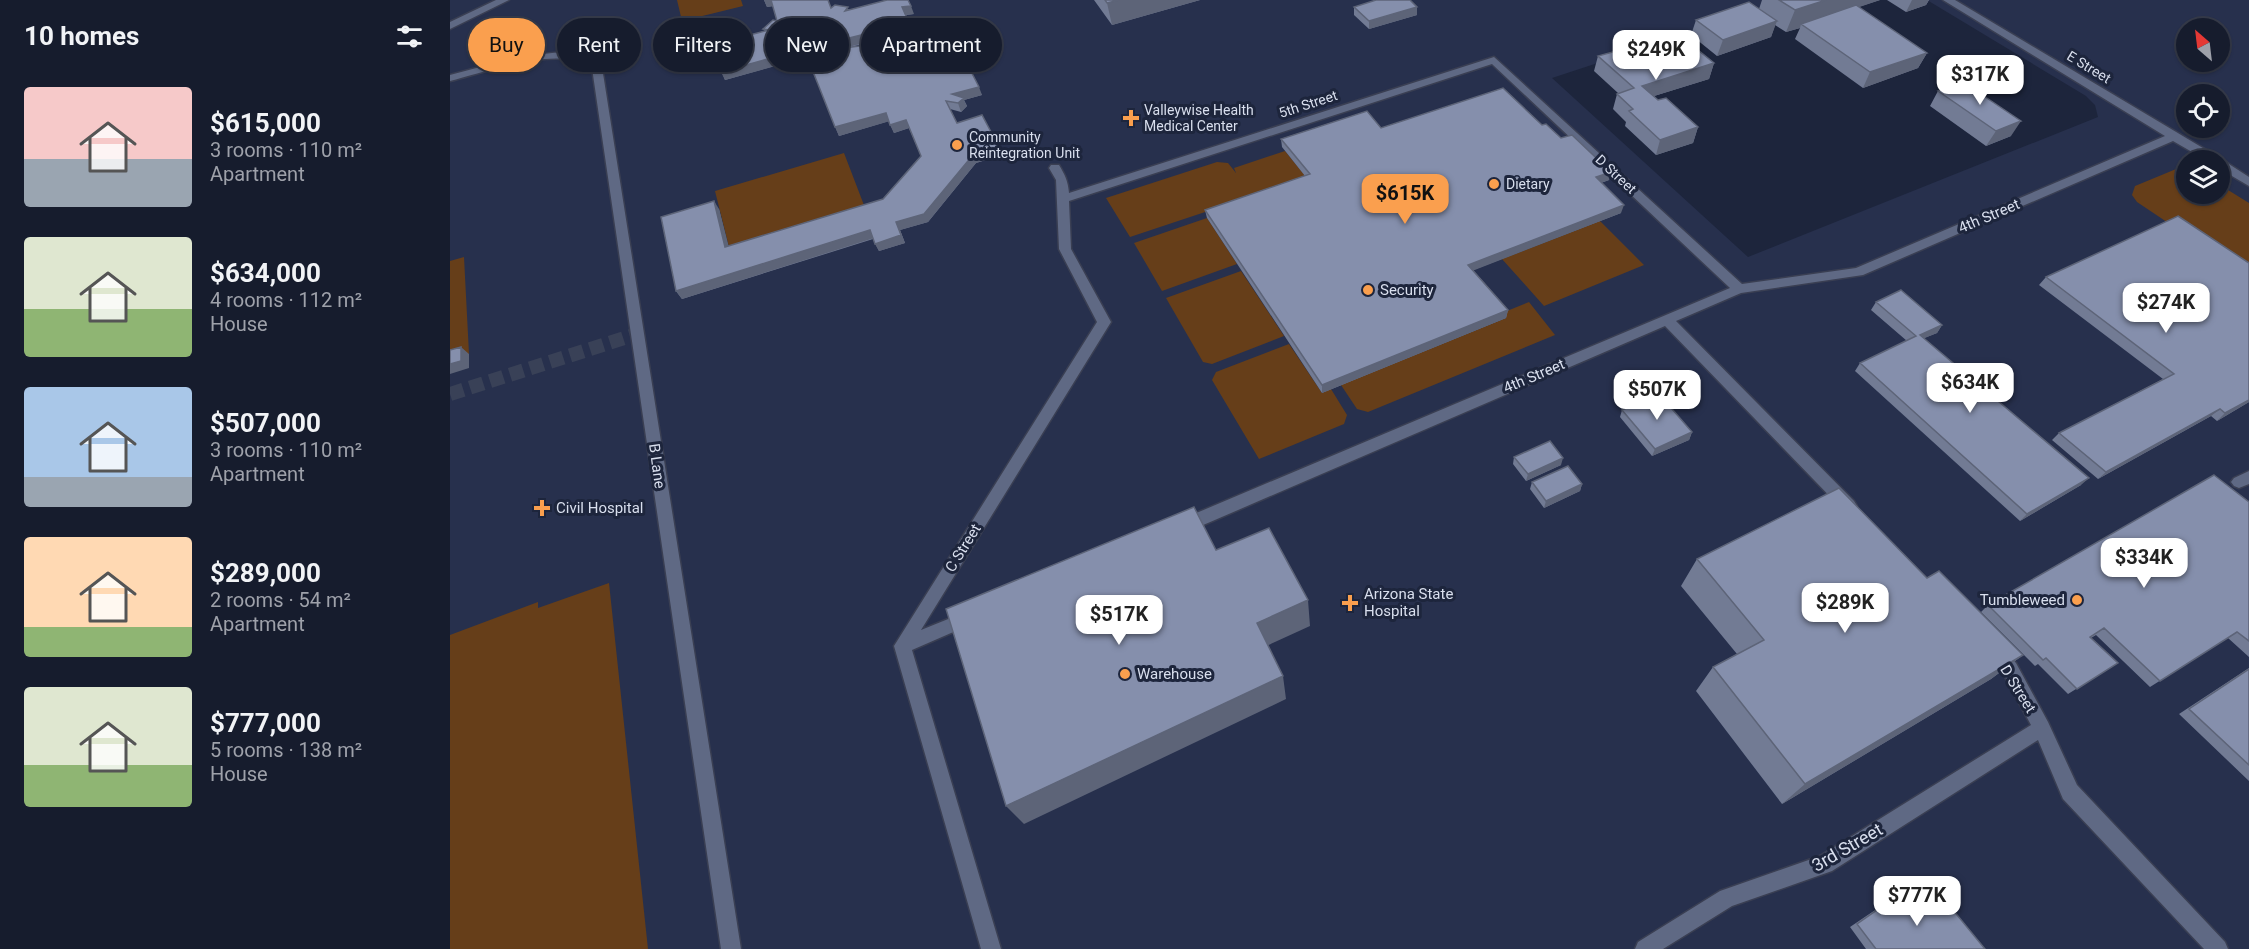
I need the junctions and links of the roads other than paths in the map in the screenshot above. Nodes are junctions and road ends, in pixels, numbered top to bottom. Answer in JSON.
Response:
{"nodes":[{"id":1,"x":504,"y":0,"type":"edge"},
{"id":2,"x":1948,"y":0,"type":"edge"},
{"id":3,"x":450,"y":26,"type":"edge"},
{"id":4,"x":1494,"y":60,"type":"joint"},
{"id":5,"x":450,"y":78,"type":"edge"},
{"id":6,"x":2174,"y":136,"type":"junction"},
{"id":7,"x":2197,"y":150,"type":"edge"},
{"id":8,"x":1055,"y":168,"type":"dead end"},
{"id":9,"x":2230,"y":170,"type":"edge"},
{"id":10,"x":2249,"y":182,"type":"edge"},
{"id":11,"x":1062,"y":199,"type":"junction"},
{"id":12,"x":1739,"y":289,"type":"junction"},
{"id":13,"x":1666,"y":319,"type":"junction"},
{"id":14,"x":1863,"y":520,"type":"edge"},
{"id":15,"x":1166,"y":533,"type":"edge"},
{"id":16,"x":979,"y":613,"type":"edge"},
{"id":17,"x":1985,"y":644,"type":"edge"},
{"id":18,"x":902,"y":646,"type":"junction"},
{"id":19,"x":2042,"y":728,"type":"junction"},
{"id":20,"x":731,"y":949,"type":"edge"},
{"id":21,"x":991,"y":949,"type":"edge"},
{"id":22,"x":1645,"y":949,"type":"edge"},
{"id":23,"x":2218,"y":949,"type":"edge"}],
"edges":[{"from":1,"to":3,"type":"street"},
{"from":2,"to":6,"type":"street","name":"E Street"},
{"from":4,"to":11,"type":"street","name":"5th Street"},
{"from":4,"to":12,"type":"street","name":"D Street"},
{"from":5,"to":20,"type":"street","name":"B Lane"},
{"from":6,"to":7,"type":"street","name":"E Street"},
{"from":6,"to":12,"type":"street","name":"4th Street"},
{"from":8,"to":11,"type":"street","name":"C Street"},
{"from":9,"to":10,"type":"street"},
{"from":11,"to":18,"type":"street","name":"C Street"},
{"from":12,"to":13,"type":"street","name":"4th Street"},
{"from":13,"to":14,"type":"street"},
{"from":13,"to":15,"type":"street","name":"4th Street"},
{"from":16,"to":18,"type":"street"},
{"from":17,"to":19,"type":"street","name":"D Street"},
{"from":18,"to":21,"type":"street"},
{"from":19,"to":22,"type":"street","name":"3rd Street"},
{"from":19,"to":23,"type":"street","name":"D Street"}]}
